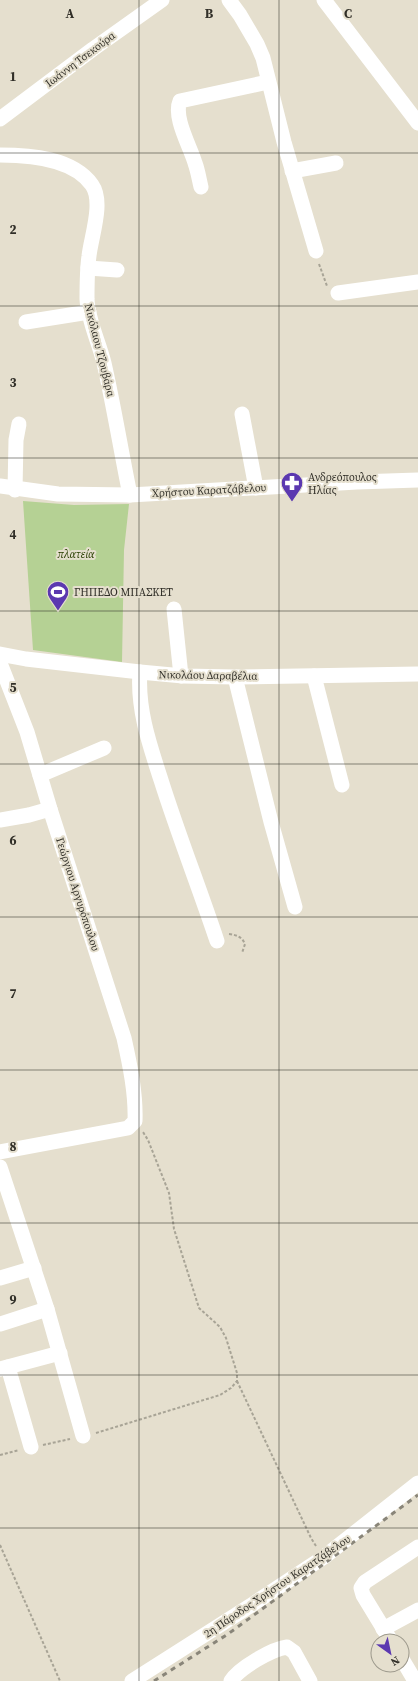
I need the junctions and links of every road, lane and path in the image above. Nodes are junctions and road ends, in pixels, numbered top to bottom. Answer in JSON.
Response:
{"nodes":[{"id":1,"x":162,"y":0,"type":"edge"},
{"id":2,"x":229,"y":0,"type":"edge"},
{"id":3,"x":324,"y":0,"type":"edge"},
{"id":4,"x":268,"y":82,"type":"junction"},
{"id":5,"x":0,"y":119,"type":"edge"},
{"id":6,"x":418,"y":123,"type":"edge"},
{"id":7,"x":0,"y":154,"type":"edge"},
{"id":8,"x":336,"y":163,"type":"dead end"},
{"id":9,"x":292,"y":171,"type":"junction"},
{"id":10,"x":201,"y":187,"type":"dead end"},
{"id":11,"x":316,"y":251,"type":"joint"},
{"id":12,"x":88,"y":268,"type":"junction"},
{"id":13,"x":117,"y":270,"type":"dead end"},
{"id":14,"x":418,"y":282,"type":"edge"},
{"id":15,"x":338,"y":293,"type":"joint"},
{"id":16,"x":89,"y":312,"type":"junction"},
{"id":17,"x":26,"y":322,"type":"dead end"},
{"id":18,"x":242,"y":414,"type":"dead end"},
{"id":19,"x":19,"y":424,"type":"dead end"},
{"id":20,"x":418,"y":480,"type":"edge"},
{"id":21,"x":0,"y":486,"type":"edge"},
{"id":22,"x":256,"y":488,"type":"junction"},
{"id":23,"x":15,"y":490,"type":"junction"},
{"id":24,"x":130,"y":495,"type":"junction"},
{"id":25,"x":174,"y":609,"type":"dead end"},
{"id":26,"x":0,"y":654,"type":"edge"},
{"id":27,"x":0,"y":663,"type":"edge"},
{"id":28,"x":140,"y":672,"type":"junction"},
{"id":29,"x":418,"y":674,"type":"edge"},
{"id":30,"x":182,"y":676,"type":"junction"},
{"id":31,"x":314,"y":676,"type":"junction"},
{"id":32,"x":235,"y":677,"type":"junction"},
{"id":33,"x":104,"y":748,"type":"dead end"},
{"id":34,"x":40,"y":775,"type":"junction"},
{"id":35,"x":342,"y":785,"type":"dead end"},
{"id":36,"x":50,"y":809,"type":"junction"},
{"id":37,"x":0,"y":820,"type":"edge"},
{"id":38,"x":295,"y":907,"type":"dead end"},
{"id":39,"x":216,"y":937,"type":"joint"},
{"id":40,"x":242,"y":952,"type":"dead end"},
{"id":41,"x":131,"y":1124,"type":"junction"},
{"id":42,"x":0,"y":1152,"type":"edge"},
{"id":43,"x":1,"y":1173,"type":"edge"},
{"id":44,"x":34,"y":1268,"type":"junction"},
{"id":45,"x":0,"y":1278,"type":"edge"},
{"id":46,"x":47,"y":1309,"type":"junction"},
{"id":47,"x":0,"y":1324,"type":"edge"},
{"id":48,"x":60,"y":1353,"type":"junction"},
{"id":49,"x":4,"y":1368,"type":"edge"},
{"id":50,"x":237,"y":1382,"type":"junction"},
{"id":51,"x":83,"y":1436,"type":"junction"},
{"id":52,"x":31,"y":1448,"type":"junction"},
{"id":53,"x":0,"y":1455,"type":"edge"},
{"id":54,"x":418,"y":1483,"type":"edge"},
{"id":55,"x":0,"y":1545,"type":"edge"},
{"id":56,"x":418,"y":1547,"type":"edge"},
{"id":57,"x":324,"y":1557,"type":"junction"},
{"id":58,"x":418,"y":1610,"type":"edge"},
{"id":59,"x":386,"y":1633,"type":"edge"},
{"id":60,"x":389,"y":1633,"type":"edge"},
{"id":61,"x":410,"y":1672,"type":"edge"},
{"id":62,"x":60,"y":1681,"type":"edge"},
{"id":63,"x":132,"y":1681,"type":"edge"},
{"id":64,"x":231,"y":1681,"type":"edge"},
{"id":65,"x":310,"y":1681,"type":"edge"},
{"id":66,"x":416,"y":1681,"type":"edge"}],
"edges":[{"from":1,"to":5,"type":"street","name":"Ιωάννη Τσεκούρα"},
{"from":2,"to":4,"type":"street"},
{"from":3,"to":6,"type":"street"},
{"from":4,"to":9,"type":"street"},
{"from":4,"to":10,"type":"street"},
{"from":7,"to":12,"type":"street","name":"Νικόλαου Τζουβάρα"},
{"from":8,"to":9,"type":"street"},
{"from":9,"to":11,"type":"street"},
{"from":11,"to":15,"type":"path"},
{"from":12,"to":13,"type":"street"},
{"from":12,"to":16,"type":"street","name":"Νικόλαου Τζουβάρα"},
{"from":14,"to":15,"type":"street"},
{"from":16,"to":17,"type":"street"},
{"from":16,"to":24,"type":"street","name":"Νικόλαου Τζουβάρα"},
{"from":18,"to":22,"type":"street"},
{"from":19,"to":23,"type":"street"},
{"from":20,"to":22,"type":"street","name":"Χρήστου Καρατζάβελου"},
{"from":21,"to":23,"type":"street","name":"Χρήστου Καρατζάβελου"},
{"from":22,"to":24,"type":"street","name":"Χρήστου Καρατζάβελου"},
{"from":23,"to":24,"type":"street","name":"Χρήστου Καρατζάβελου"},
{"from":25,"to":30,"type":"street"},
{"from":26,"to":28,"type":"street","name":"Νικολάου Δαραβέλια"},
{"from":27,"to":34,"type":"street","name":"Γεώργιου Αργυρόπουλου"},
{"from":28,"to":30,"type":"street","name":"Νικολάου Δαραβέλια"},
{"from":28,"to":39,"type":"street"},
{"from":29,"to":31,"type":"street","name":"Νικολάου Δαραβέλια"},
{"from":30,"to":32,"type":"street","name":"Νικολάου Δαραβέλια"},
{"from":31,"to":32,"type":"street","name":"Νικολάου Δαραβέλια"},
{"from":31,"to":35,"type":"street"},
{"from":32,"to":38,"type":"street"},
{"from":33,"to":34,"type":"street"},
{"from":34,"to":36,"type":"street","name":"Γεώργιου Αργυρόπουλου"},
{"from":36,"to":37,"type":"street"},
{"from":36,"to":41,"type":"street","name":"Γεώργιου Αργυρόπουλου"},
{"from":39,"to":40,"type":"path"},
{"from":41,"to":42,"type":"street"},
{"from":41,"to":50,"type":"path"},
{"from":43,"to":44,"type":"street"},
{"from":44,"to":45,"type":"street"},
{"from":44,"to":46,"type":"street"},
{"from":46,"to":47,"type":"street"},
{"from":46,"to":48,"type":"street"},
{"from":48,"to":49,"type":"street"},
{"from":48,"to":51,"type":"street"},
{"from":49,"to":52,"type":"street"},
{"from":50,"to":51,"type":"path"},
{"from":50,"to":57,"type":"path"},
{"from":51,"to":52,"type":"path"},
{"from":52,"to":53,"type":"path"},
{"from":54,"to":57,"type":"street","name":"2η Πάροδος Χρήστου Καρατζάβελου"},
{"from":55,"to":62,"type":"path"},
{"from":56,"to":59,"type":"street"},
{"from":57,"to":63,"type":"street","name":"2η Πάροδος Χρήστου Καρατζάβελου"},
{"from":58,"to":60,"type":"street"},
{"from":61,"to":66,"type":"street"},
{"from":64,"to":65,"type":"street"}]}
